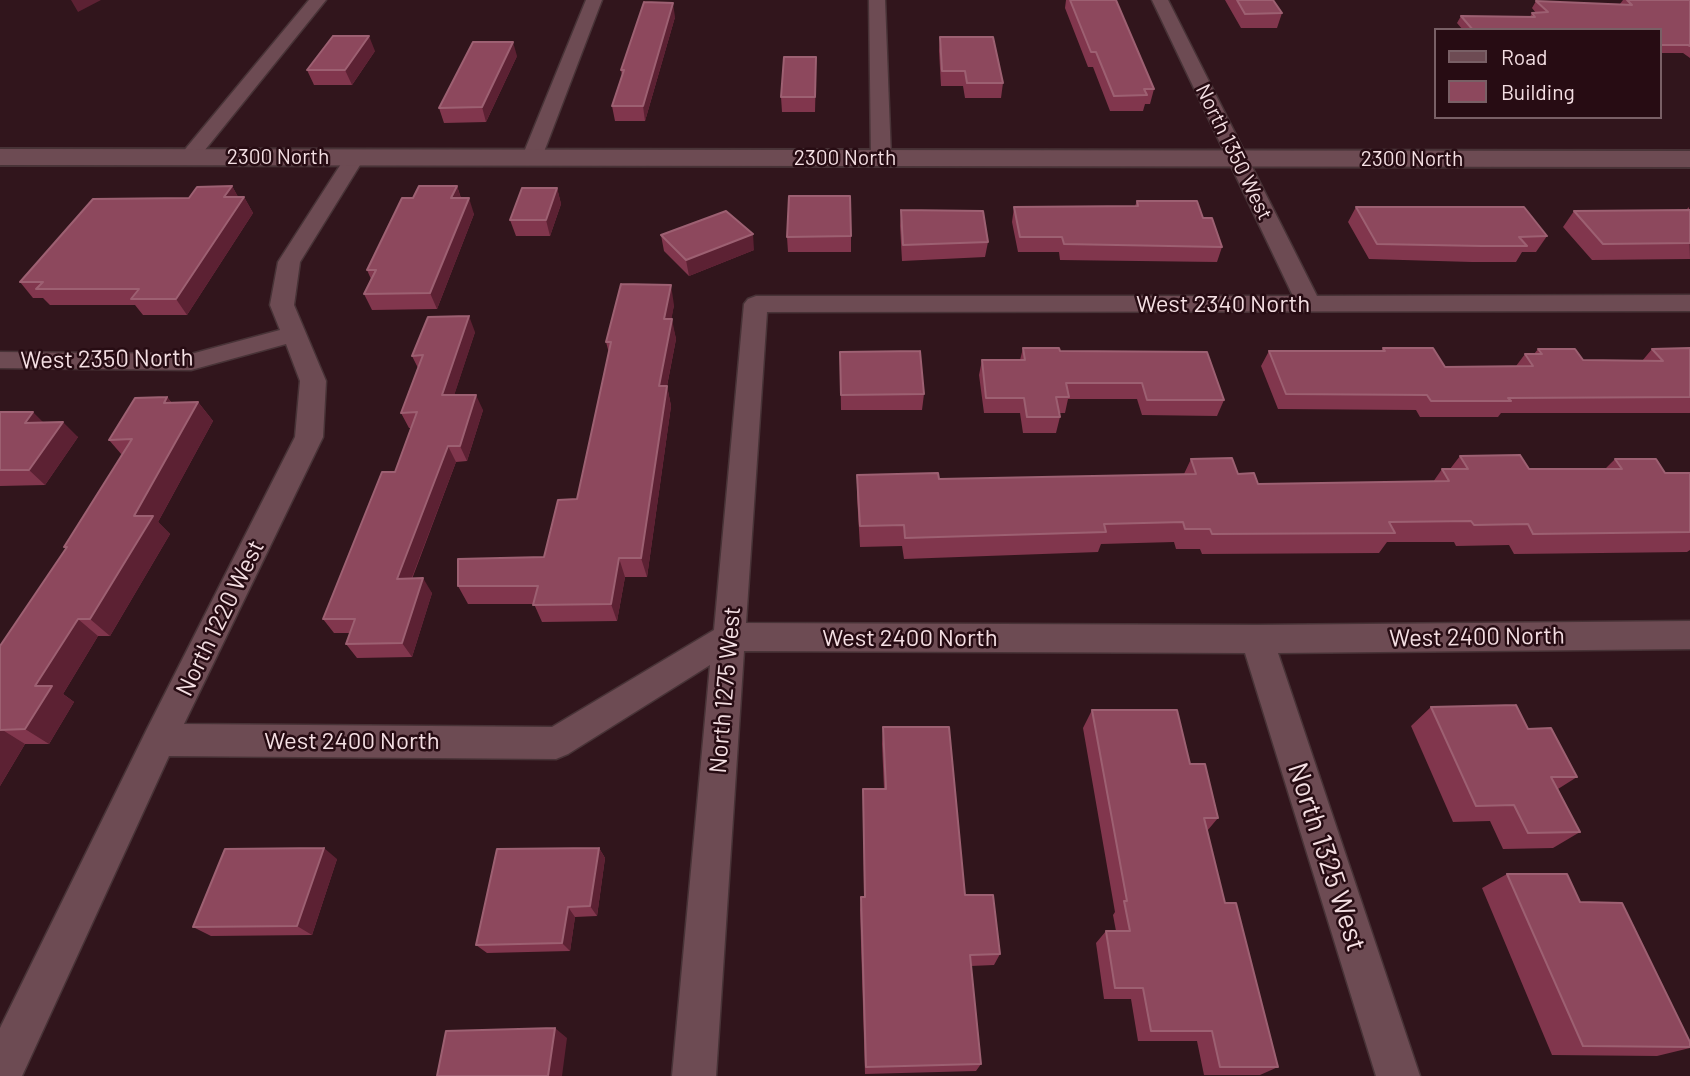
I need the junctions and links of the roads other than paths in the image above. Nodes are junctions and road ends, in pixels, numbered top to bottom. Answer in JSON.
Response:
{"nodes":[{"id":1,"x":318,"y":0,"type":"edge"},
{"id":2,"x":593,"y":0,"type":"edge"},
{"id":3,"x":877,"y":0,"type":"edge"},
{"id":4,"x":1160,"y":0,"type":"edge"},
{"id":5,"x":0,"y":157,"type":"edge"},
{"id":6,"x":189,"y":157,"type":"junction"},
{"id":7,"x":355,"y":157,"type":"junction"},
{"id":8,"x":532,"y":158,"type":"junction"},
{"id":9,"x":881,"y":158,"type":"junction"},
{"id":10,"x":1238,"y":158,"type":"junction"},
{"id":11,"x":1690,"y":159,"type":"edge"},
{"id":12,"x":1690,"y":303,"type":"edge"},
{"id":13,"x":756,"y":304,"type":"joint"},
{"id":14,"x":1309,"y":304,"type":"junction"},
{"id":15,"x":294,"y":334,"type":"junction"},
{"id":16,"x":0,"y":360,"type":"edge"},
{"id":17,"x":1690,"y":635,"type":"edge"},
{"id":18,"x":729,"y":637,"type":"junction"},
{"id":19,"x":1257,"y":639,"type":"junction"},
{"id":20,"x":159,"y":740,"type":"junction"},
{"id":21,"x":0,"y":1076,"type":"edge"},
{"id":22,"x":694,"y":1076,"type":"edge"},
{"id":23,"x":1398,"y":1076,"type":"edge"}],
"edges":[{"from":1,"to":6,"type":"street"},
{"from":2,"to":8,"type":"street"},
{"from":3,"to":9,"type":"street"},
{"from":4,"to":10,"type":"street","name":"North 1350 West"},
{"from":5,"to":6,"type":"street","name":"2300 North"},
{"from":6,"to":7,"type":"street","name":"2300 North"},
{"from":7,"to":8,"type":"street","name":"2300 North"},
{"from":7,"to":15,"type":"street","name":"North 1220 West"},
{"from":8,"to":9,"type":"street","name":"2300 North"},
{"from":9,"to":10,"type":"street","name":"2300 North"},
{"from":10,"to":11,"type":"street","name":"2300 North"},
{"from":10,"to":14,"type":"street","name":"North 1350 West"},
{"from":12,"to":14,"type":"street","name":"West 2340 North"},
{"from":13,"to":14,"type":"street","name":"West 2340 North"},
{"from":13,"to":18,"type":"street","name":"North 1275 West"},
{"from":15,"to":16,"type":"street","name":"West 2350 North"},
{"from":15,"to":20,"type":"street","name":"North 1220 West"},
{"from":17,"to":19,"type":"street","name":"West 2400 North"},
{"from":18,"to":19,"type":"street","name":"West 2400 North"},
{"from":18,"to":20,"type":"street","name":"West 2400 North"},
{"from":18,"to":22,"type":"street","name":"North 1275 West"},
{"from":19,"to":23,"type":"street","name":"North 1325 West"},
{"from":20,"to":21,"type":"street","name":"North 1220 West"}]}
